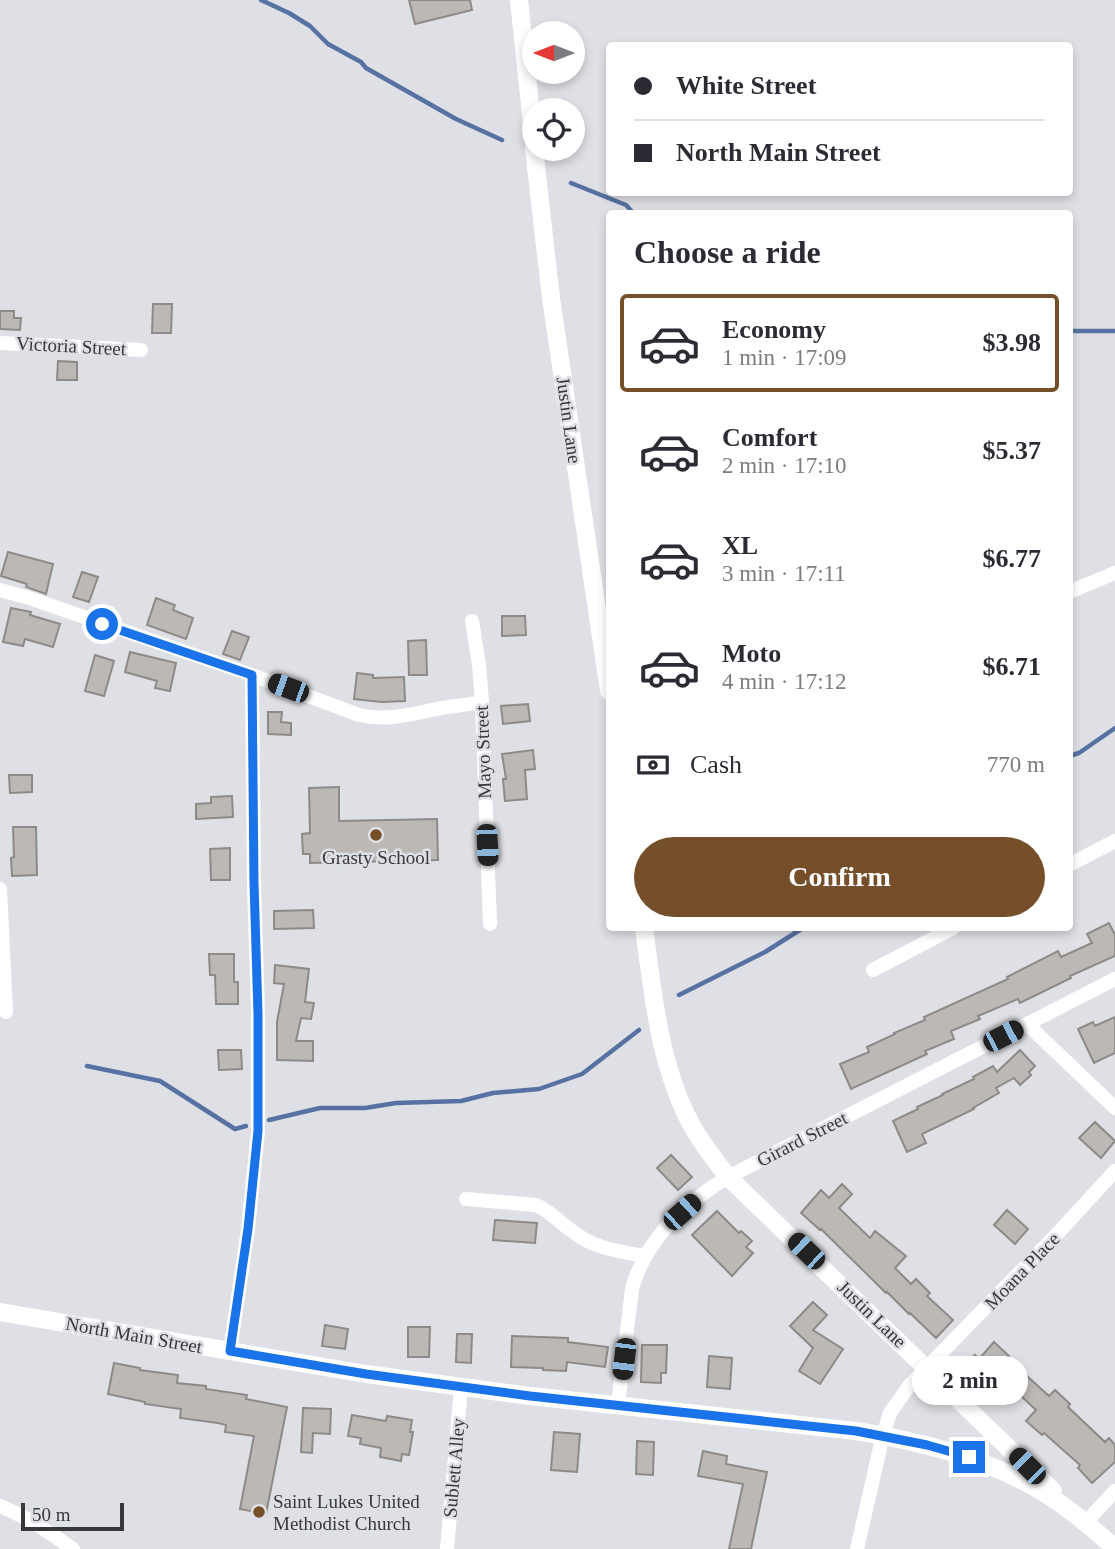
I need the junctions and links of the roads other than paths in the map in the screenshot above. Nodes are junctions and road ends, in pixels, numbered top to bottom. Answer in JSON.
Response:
{"nodes":[{"id":1,"x":519,"y":0,"type":"edge"},
{"id":2,"x":529,"y":98,"type":"edge"},
{"id":3,"x":535,"y":161,"type":"edge"},
{"id":4,"x":0,"y":343,"type":"edge"},
{"id":5,"x":141,"y":350,"type":"dead end"},
{"id":6,"x":1115,"y":573,"type":"edge"},
{"id":7,"x":0,"y":590,"type":"edge"},
{"id":8,"x":1073,"y":590,"type":"edge"},
{"id":9,"x":472,"y":621,"type":"dead end"},
{"id":10,"x":606,"y":671,"type":"edge"},
{"id":11,"x":252,"y":675,"type":"junction"},
{"id":12,"x":482,"y":702,"type":"junction"},
{"id":13,"x":1115,"y":841,"type":"edge"},
{"id":14,"x":1073,"y":863,"type":"edge"},
{"id":15,"x":0,"y":890,"type":"edge"},
{"id":16,"x":491,"y":924,"type":"dead end"},
{"id":17,"x":644,"y":931,"type":"edge"},
{"id":18,"x":947,"y":931,"type":"edge"},
{"id":19,"x":873,"y":970,"type":"dead end"},
{"id":20,"x":1115,"y":979,"type":"edge"},
{"id":21,"x":6,"y":1012,"type":"dead end"},
{"id":22,"x":1027,"y":1024,"type":"junction"},
{"id":23,"x":1115,"y":1108,"type":"edge"},
{"id":24,"x":1115,"y":1171,"type":"edge"},
{"id":25,"x":728,"y":1177,"type":"junction"},
{"id":26,"x":466,"y":1199,"type":"dead end"},
{"id":27,"x":645,"y":1256,"type":"junction"},
{"id":28,"x":0,"y":1312,"type":"edge"},
{"id":29,"x":230,"y":1351,"type":"junction"},
{"id":30,"x":927,"y":1368,"type":"junction"},
{"id":31,"x":461,"y":1387,"type":"junction"},
{"id":32,"x":618,"y":1405,"type":"junction"},
{"id":33,"x":883,"y":1435,"type":"junction"},
{"id":34,"x":1115,"y":1491,"type":"edge"},
{"id":35,"x":0,"y":1506,"type":"edge"},
{"id":36,"x":1086,"y":1522,"type":"junction"},
{"id":37,"x":1115,"y":1548,"type":"edge"},
{"id":38,"x":73,"y":1549,"type":"edge"},
{"id":39,"x":447,"y":1549,"type":"edge"},
{"id":40,"x":857,"y":1549,"type":"edge"}],
"edges":[{"from":1,"to":2,"type":"main road"},
{"from":3,"to":10,"type":"main road","name":"Justin Lane"},
{"from":4,"to":5,"type":"street","name":"Victoria Street"},
{"from":6,"to":8,"type":"street"},
{"from":7,"to":11,"type":"street"},
{"from":9,"to":12,"type":"street","name":"Mayo Street"},
{"from":11,"to":12,"type":"street"},
{"from":11,"to":29,"type":"street"},
{"from":12,"to":16,"type":"street","name":"Mayo Street"},
{"from":13,"to":14,"type":"street"},
{"from":15,"to":21,"type":"street"},
{"from":17,"to":25,"type":"main road","name":"Justin Lane"},
{"from":18,"to":19,"type":"street"},
{"from":20,"to":22,"type":"street","name":"Girard Street"},
{"from":22,"to":23,"type":"street"},
{"from":22,"to":25,"type":"street","name":"Girard Street"},
{"from":24,"to":30,"type":"street","name":"Moana Place"},
{"from":25,"to":27,"type":"street","name":"Girard Street"},
{"from":25,"to":30,"type":"main road","name":"Justin Lane"},
{"from":26,"to":27,"type":"street"},
{"from":27,"to":32,"type":"street","name":"Girard Street"},
{"from":28,"to":29,"type":"main road","name":"North Main Street"},
{"from":29,"to":31,"type":"main road","name":"North Main Street"},
{"from":30,"to":33,"type":"street","name":"Moana Place"},
{"from":30,"to":36,"type":"main road","name":"Justin Lane"},
{"from":31,"to":32,"type":"main road","name":"North Main Street"},
{"from":31,"to":39,"type":"street","name":"Sublett Alley"},
{"from":32,"to":33,"type":"main road","name":"North Main Street"},
{"from":33,"to":36,"type":"main road","name":"North Main Street"},
{"from":33,"to":40,"type":"street","name":"Moana Place"},
{"from":34,"to":36,"type":"street"},
{"from":35,"to":38,"type":"street"},
{"from":36,"to":37,"type":"main road","name":"North Main Street"}]}
